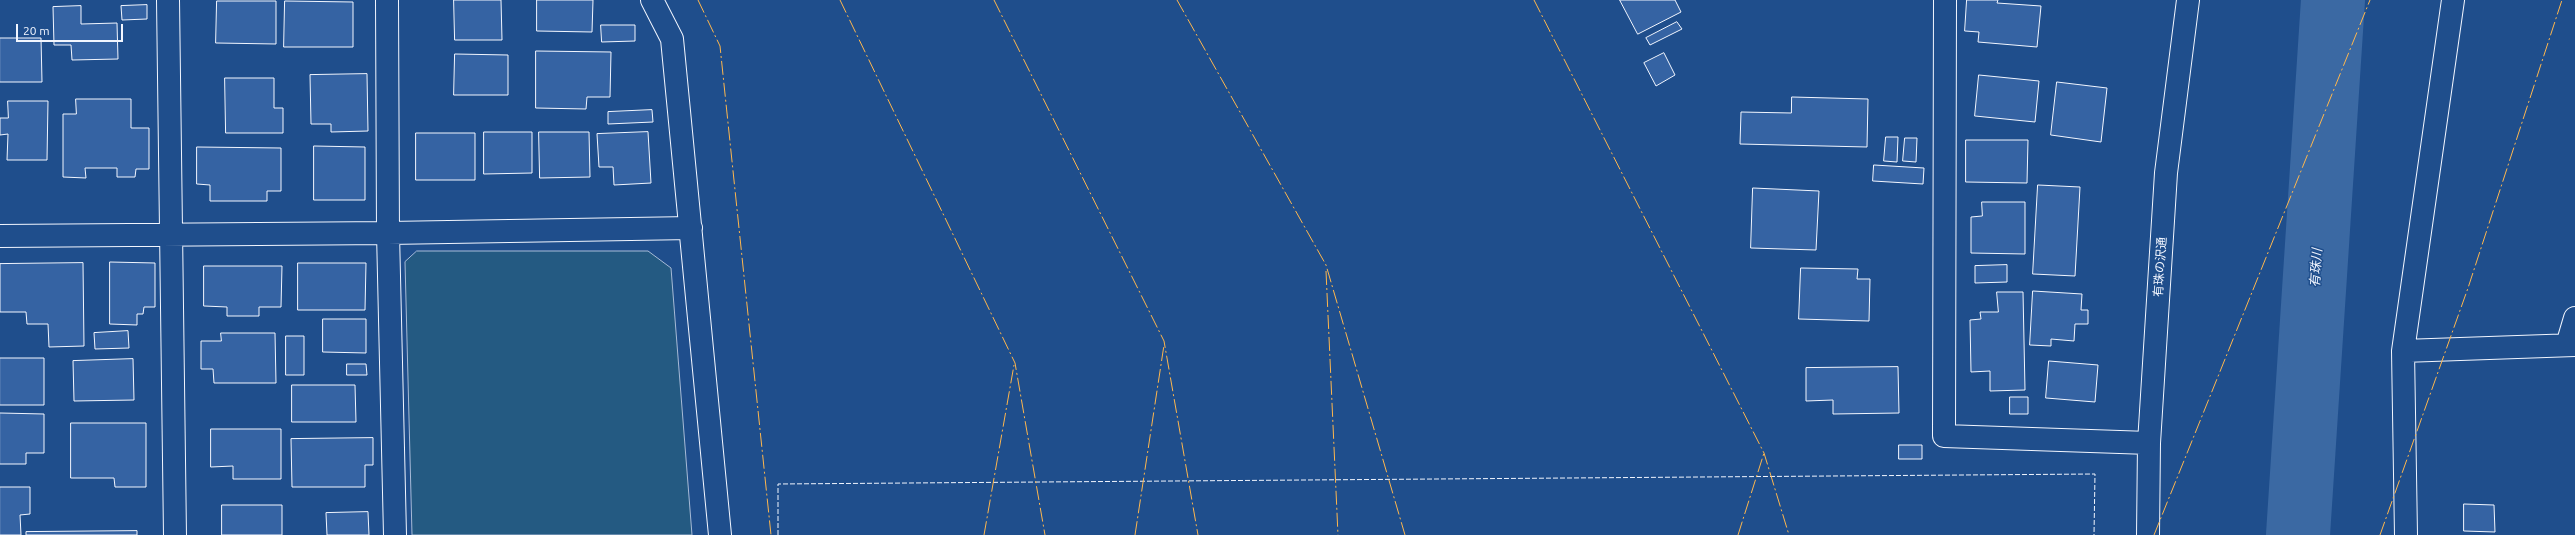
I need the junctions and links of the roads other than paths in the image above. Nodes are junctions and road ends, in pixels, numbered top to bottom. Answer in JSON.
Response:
{"nodes":[{"id":1,"x":168,"y":0,"type":"edge"},
{"id":2,"x":387,"y":0,"type":"edge"},
{"id":3,"x":652,"y":0,"type":"edge"},
{"id":4,"x":1945,"y":0,"type":"edge"},
{"id":5,"x":2188,"y":0,"type":"edge"},
{"id":6,"x":2453,"y":0,"type":"edge"},
{"id":7,"x":691,"y":228,"type":"junction"},
{"id":8,"x":388,"y":233,"type":"junction"},
{"id":9,"x":170,"y":235,"type":"junction"},
{"id":10,"x":0,"y":236,"type":"edge"},
{"id":11,"x":2575,"y":318,"type":"edge"},
{"id":12,"x":2571,"y":345,"type":"edge"},
{"id":13,"x":2403,"y":351,"type":"junction"},
{"id":14,"x":2149,"y":443,"type":"junction"},
{"id":15,"x":175,"y":535,"type":"edge"},
{"id":16,"x":395,"y":535,"type":"edge"},
{"id":17,"x":720,"y":535,"type":"edge"},
{"id":18,"x":2148,"y":535,"type":"edge"},
{"id":19,"x":2406,"y":535,"type":"edge"}],
"edges":[{"from":1,"to":9,"type":"street"},
{"from":2,"to":8,"type":"street"},
{"from":3,"to":7,"type":"street"},
{"from":4,"to":14,"type":"street"},
{"from":5,"to":14,"type":"street","name":"有珠の沢通"},
{"from":6,"to":13,"type":"street"},
{"from":7,"to":8,"type":"street"},
{"from":7,"to":17,"type":"street"},
{"from":8,"to":9,"type":"street"},
{"from":8,"to":16,"type":"street"},
{"from":9,"to":10,"type":"street"},
{"from":9,"to":15,"type":"street"},
{"from":11,"to":12,"type":"street"},
{"from":12,"to":13,"type":"street"},
{"from":13,"to":19,"type":"street"},
{"from":14,"to":18,"type":"street","name":"有珠の沢通"}]}
